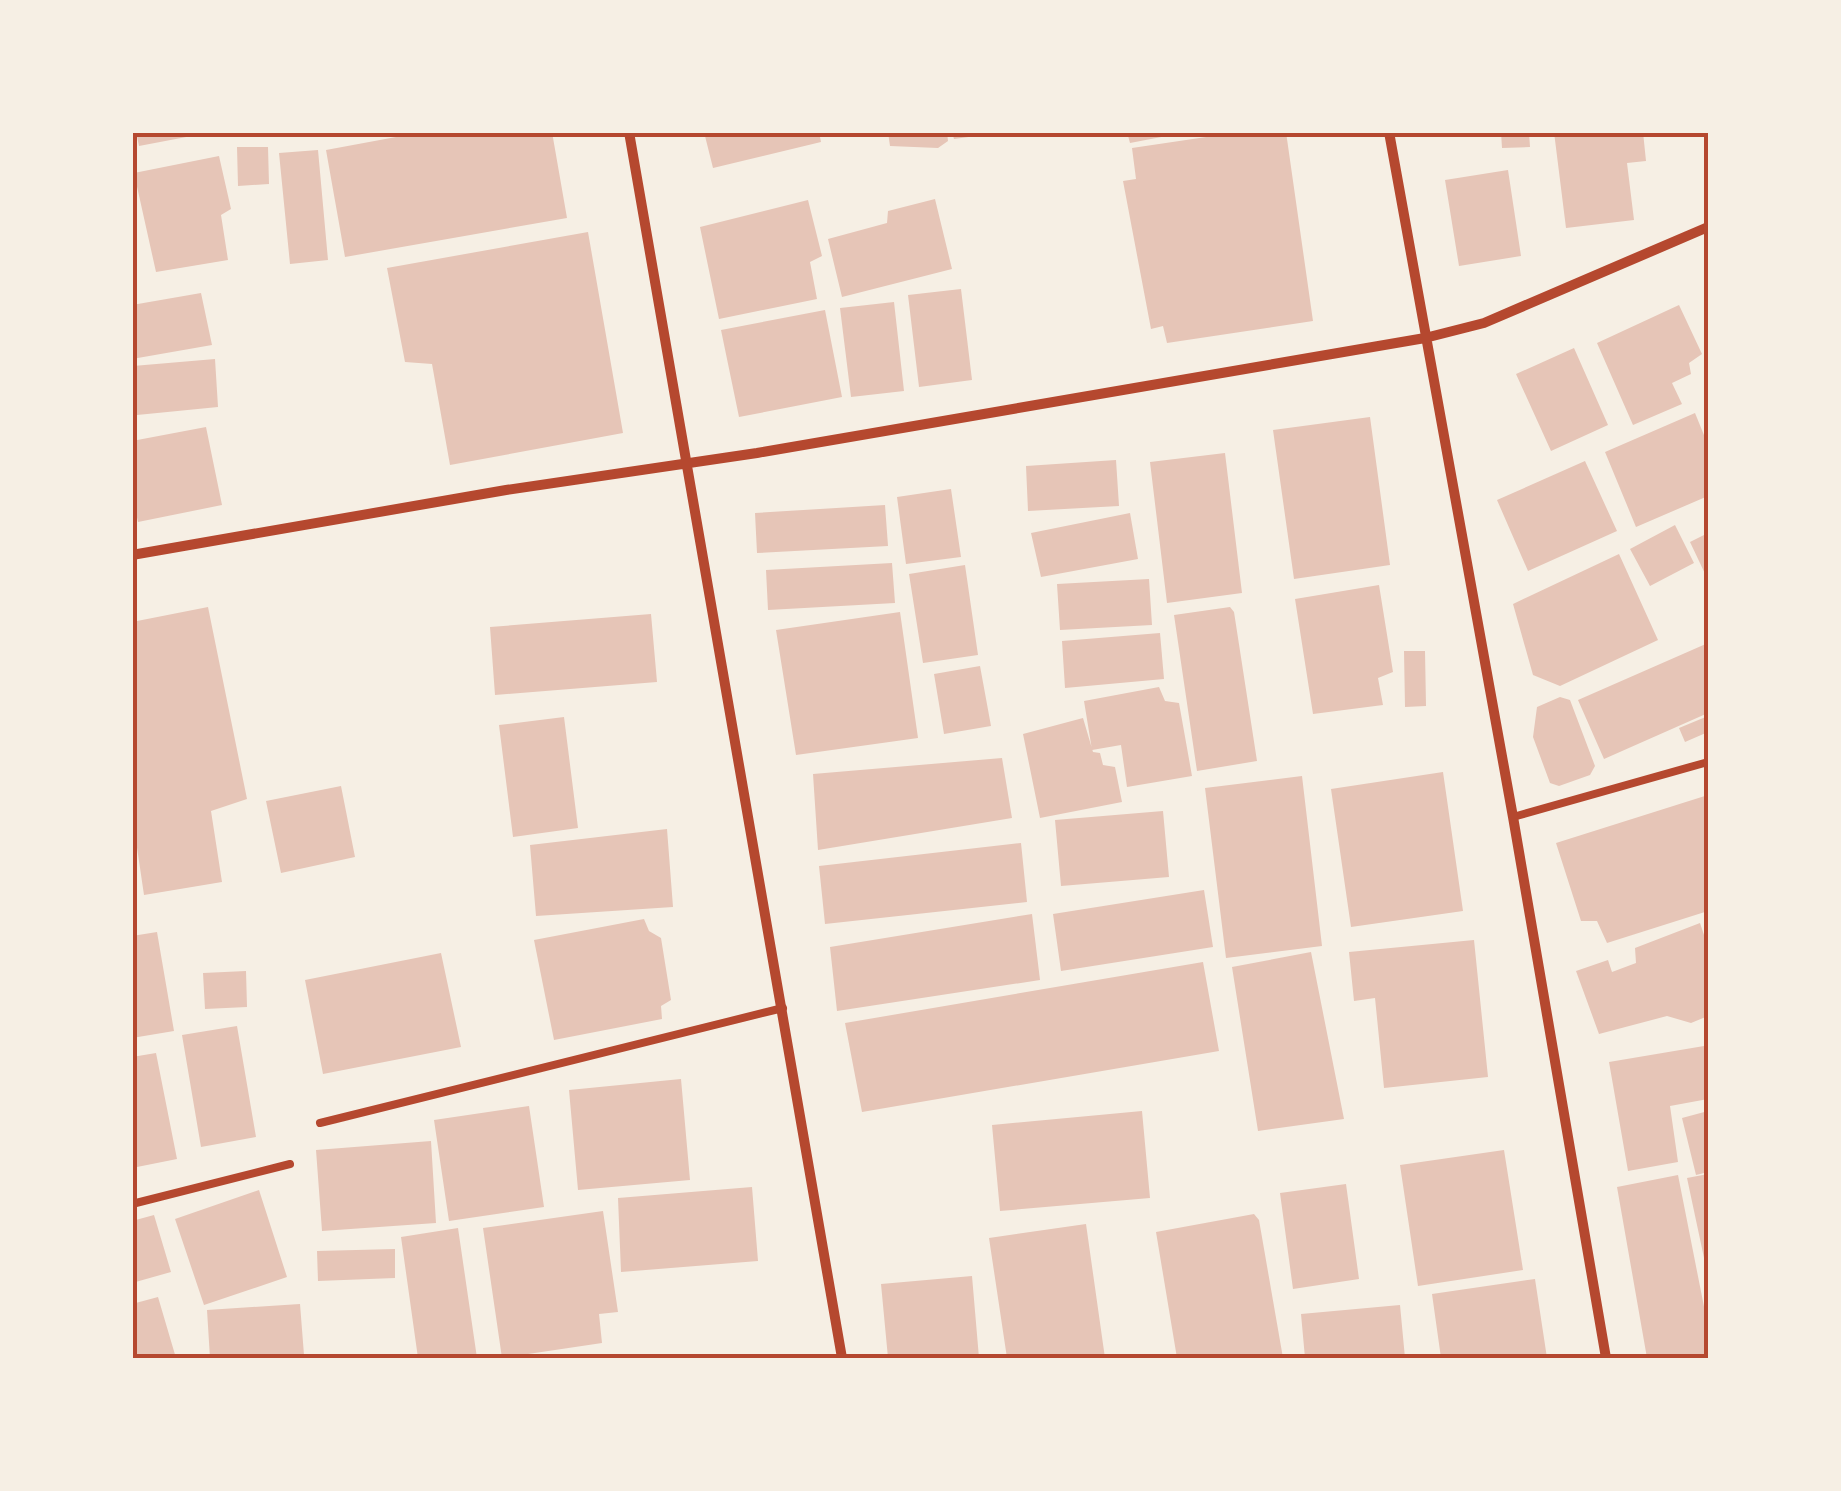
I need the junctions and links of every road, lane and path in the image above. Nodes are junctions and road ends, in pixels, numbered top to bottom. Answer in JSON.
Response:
{"nodes":[{"id":1,"x":628,"y":132,"type":"edge"},
{"id":2,"x":1389,"y":132,"type":"edge"},
{"id":3,"x":1708,"y":227,"type":"edge"},
{"id":4,"x":1425,"y":338,"type":"junction"},
{"id":5,"x":685,"y":464,"type":"junction"},
{"id":6,"x":132,"y":555,"type":"edge"},
{"id":7,"x":1708,"y":762,"type":"edge"},
{"id":8,"x":1512,"y":816,"type":"junction"},
{"id":9,"x":782,"y":1008,"type":"junction"},
{"id":10,"x":320,"y":1124,"type":"dead end"},
{"id":11,"x":290,"y":1164,"type":"dead end"},
{"id":12,"x":132,"y":1204,"type":"edge"},
{"id":13,"x":842,"y":1358,"type":"edge"},
{"id":14,"x":1606,"y":1358,"type":"edge"}],
"edges":[{"from":1,"to":5,"type":"street"},
{"from":2,"to":4,"type":"street"},
{"from":3,"to":4,"type":"street"},
{"from":4,"to":5,"type":"street"},
{"from":4,"to":8,"type":"street"},
{"from":5,"to":6,"type":"street"},
{"from":5,"to":9,"type":"street"},
{"from":7,"to":8,"type":"lane"},
{"from":8,"to":14,"type":"street"},
{"from":9,"to":10,"type":"lane"},
{"from":9,"to":13,"type":"street"},
{"from":11,"to":12,"type":"lane"}]}
